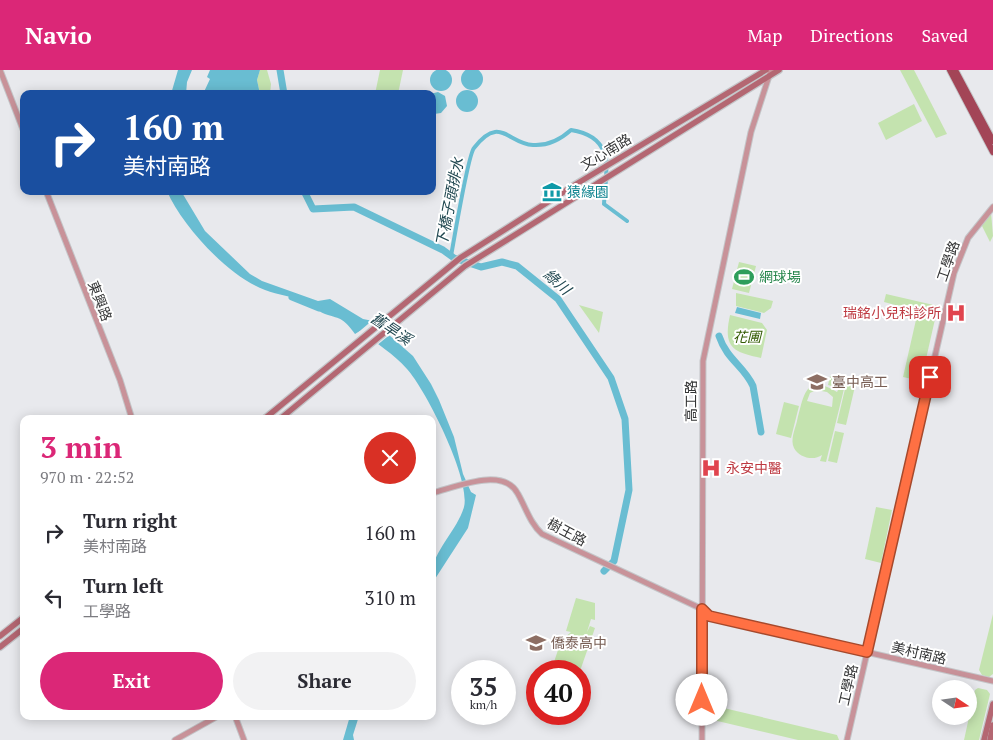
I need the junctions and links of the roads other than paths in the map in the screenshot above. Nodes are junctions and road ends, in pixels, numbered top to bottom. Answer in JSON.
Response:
{"nodes":[{"id":1,"x":0,"y":70,"type":"edge"},
{"id":2,"x":779,"y":70,"type":"edge"},
{"id":3,"x":950,"y":70,"type":"edge"},
{"id":4,"x":956,"y":70,"type":"edge"},
{"id":5,"x":768,"y":72,"type":"edge"},
{"id":6,"x":20,"y":122,"type":"edge"},
{"id":7,"x":993,"y":141,"type":"edge"},
{"id":8,"x":993,"y":152,"type":"edge"},
{"id":9,"x":48,"y":195,"type":"edge"},
{"id":10,"x":993,"y":207,"type":"edge"},
{"id":11,"x":131,"y":415,"type":"edge"},
{"id":12,"x":269,"y":415,"type":"edge"},
{"id":13,"x":285,"y":415,"type":"edge"},
{"id":14,"x":436,"y":492,"type":"edge"},
{"id":15,"x":616,"y":567,"type":"joint"},
{"id":16,"x":702,"y":609,"type":"junction"},
{"id":17,"x":20,"y":620,"type":"edge"},
{"id":18,"x":20,"y":631,"type":"edge"},
{"id":19,"x":0,"y":636,"type":"edge"},
{"id":20,"x":0,"y":647,"type":"edge"},
{"id":21,"x":867,"y":652,"type":"junction"},
{"id":22,"x":993,"y":681,"type":"edge"},
{"id":23,"x":993,"y":704,"type":"edge"},
{"id":24,"x":211,"y":720,"type":"edge"},
{"id":25,"x":236,"y":720,"type":"edge"},
{"id":26,"x":993,"y":725,"type":"edge"},
{"id":27,"x":175,"y":740,"type":"edge"},
{"id":28,"x":244,"y":740,"type":"edge"},
{"id":29,"x":702,"y":740,"type":"edge"},
{"id":30,"x":847,"y":740,"type":"edge"},
{"id":31,"x":984,"y":740,"type":"edge"},
{"id":32,"x":990,"y":740,"type":"edge"}],
"edges":[{"from":1,"to":6,"type":"street"},
{"from":2,"to":5,"type":"main road","name":"文心南路"},
{"from":3,"to":8,"type":"main road"},
{"from":4,"to":7,"type":"main road"},
{"from":5,"to":12,"type":"main road","name":"文心南路"},
{"from":5,"to":13,"type":"main road","name":"文心南路"},
{"from":5,"to":16,"type":"street","name":"高工路"},
{"from":9,"to":11,"type":"street","name":"東興路"},
{"from":10,"to":21,"type":"street","name":"工學路"},
{"from":14,"to":15,"type":"street","name":"樹王路"},
{"from":15,"to":16,"type":"street","name":"美村南路"},
{"from":16,"to":21,"type":"street","name":"美村南路"},
{"from":16,"to":29,"type":"street","name":"高工路"},
{"from":17,"to":19,"type":"main road"},
{"from":18,"to":20,"type":"main road"},
{"from":21,"to":22,"type":"street","name":"美村南路"},
{"from":21,"to":30,"type":"street","name":"工學路"},
{"from":23,"to":31,"type":"main road"},
{"from":24,"to":27,"type":"street"},
{"from":25,"to":28,"type":"street"},
{"from":26,"to":32,"type":"main road"}]}
